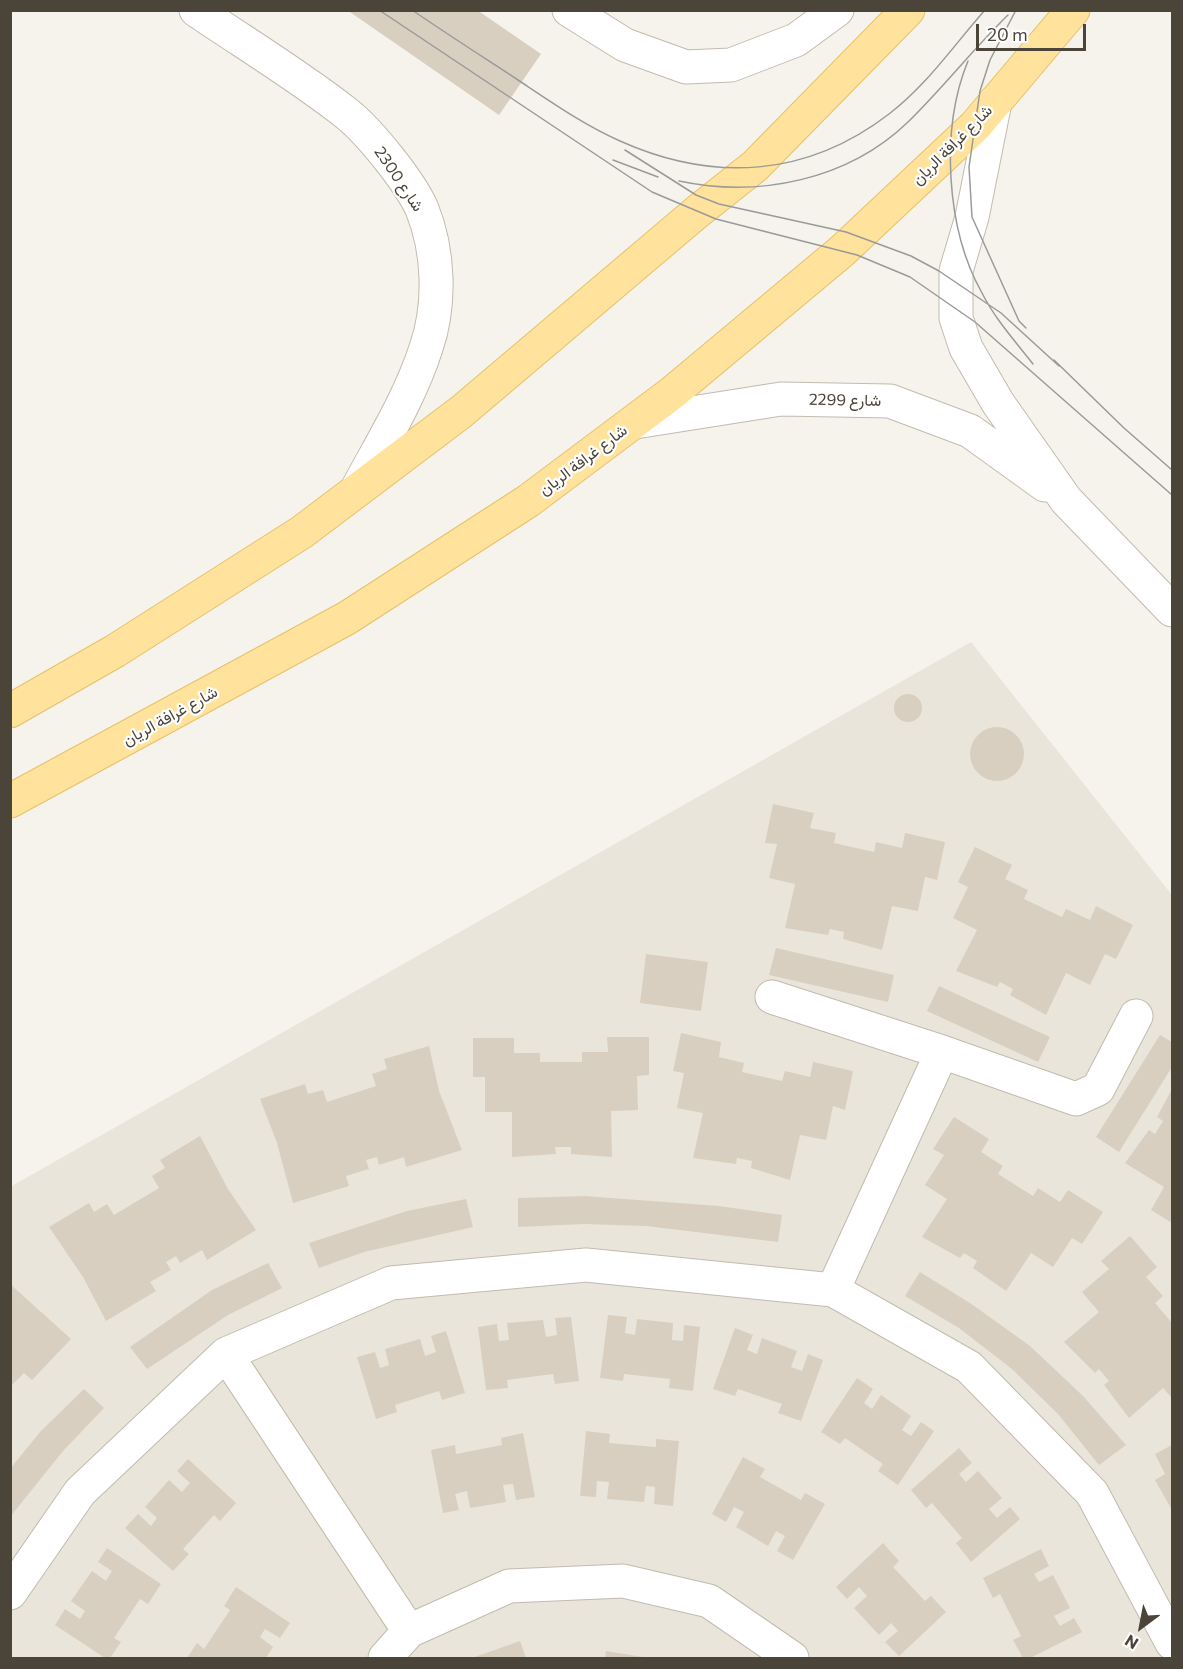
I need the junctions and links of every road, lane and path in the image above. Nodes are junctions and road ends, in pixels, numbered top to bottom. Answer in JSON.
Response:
{"nodes":[{"id":1,"x":196,"y":10,"type":"edge"},
{"id":2,"x":569,"y":10,"type":"edge"},
{"id":3,"x":837,"y":10,"type":"edge"},
{"id":4,"x":908,"y":10,"type":"edge"},
{"id":5,"x":1072,"y":10,"type":"edge"},
{"id":6,"x":996,"y":102,"type":"junction"},
{"id":7,"x":635,"y":422,"type":"junction"},
{"id":8,"x":356,"y":491,"type":"junction"},
{"id":9,"x":1066,"y":500,"type":"junction"},
{"id":10,"x":1173,"y":610,"type":"edge"},
{"id":11,"x":10,"y":711,"type":"edge"},
{"id":12,"x":10,"y":801,"type":"edge"},
{"id":13,"x":772,"y":997,"type":"dead end"},
{"id":14,"x":1136,"y":1016,"type":"dead end"},
{"id":15,"x":942,"y":1052,"type":"junction"},
{"id":16,"x":833,"y":1290,"type":"junction"},
{"id":17,"x":226,"y":1353,"type":"junction"},
{"id":18,"x":10,"y":1593,"type":"edge"},
{"id":19,"x":409,"y":1631,"type":"junction"},
{"id":20,"x":1173,"y":1643,"type":"edge"},
{"id":21,"x":385,"y":1659,"type":"edge"},
{"id":22,"x":792,"y":1659,"type":"edge"}],
"edges":[{"from":1,"to":8,"type":"street","name":"شارع 2300"},
{"from":2,"to":3,"type":"street"},
{"from":4,"to":8,"type":"main road"},
{"from":5,"to":6,"type":"main road","name":"شارع غرافة الريان"},
{"from":6,"to":7,"type":"main road","name":"شارع غرافة الريان"},
{"from":6,"to":9,"type":"street","name":"شارع 2299"},
{"from":7,"to":9,"type":"street","name":"شارع 2299"},
{"from":7,"to":12,"type":"main road","name":"شارع غرافة الريان"},
{"from":8,"to":11,"type":"main road"},
{"from":9,"to":10,"type":"street","name":"شارع 2299"},
{"from":13,"to":15,"type":"street"},
{"from":14,"to":15,"type":"street"},
{"from":15,"to":16,"type":"street"},
{"from":16,"to":17,"type":"street"},
{"from":16,"to":20,"type":"street"},
{"from":17,"to":18,"type":"street"},
{"from":17,"to":19,"type":"street"},
{"from":19,"to":21,"type":"street"},
{"from":19,"to":22,"type":"street"}]}
